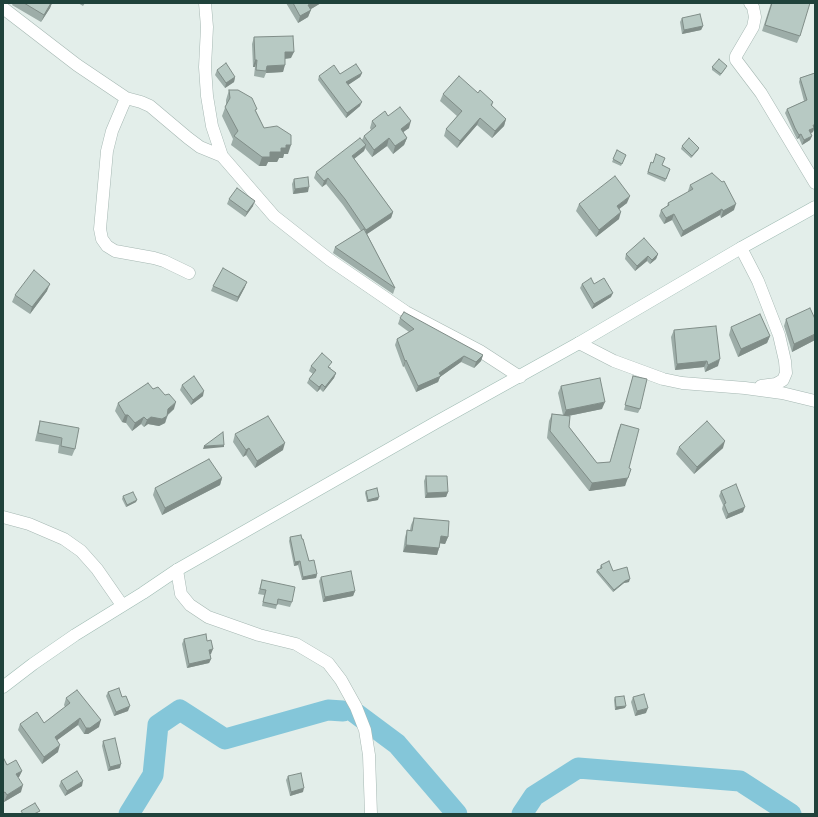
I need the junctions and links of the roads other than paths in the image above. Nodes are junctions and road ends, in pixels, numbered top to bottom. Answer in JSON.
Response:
{"nodes":[{"id":1,"x":205,"y":3,"type":"edge"},
{"id":2,"x":750,"y":3,"type":"edge"},
{"id":3,"x":3,"y":8,"type":"edge"},
{"id":4,"x":126,"y":98,"type":"junction"},
{"id":5,"x":222,"y":156,"type":"junction"},
{"id":6,"x":815,"y":183,"type":"edge"},
{"id":7,"x":815,"y":207,"type":"edge"},
{"id":8,"x":741,"y":248,"type":"junction"},
{"id":9,"x":189,"y":273,"type":"dead end"},
{"id":10,"x":579,"y":343,"type":"junction"},
{"id":11,"x":520,"y":377,"type":"junction"},
{"id":12,"x":745,"y":388,"type":"junction"},
{"id":13,"x":815,"y":401,"type":"edge"},
{"id":14,"x":3,"y":517,"type":"edge"},
{"id":15,"x":177,"y":570,"type":"junction"},
{"id":16,"x":122,"y":605,"type":"junction"},
{"id":17,"x":3,"y":687,"type":"edge"},
{"id":18,"x":371,"y":814,"type":"edge"}],
"edges":[{"from":1,"to":5,"type":"street"},
{"from":2,"to":6,"type":"street"},
{"from":3,"to":4,"type":"street"},
{"from":4,"to":5,"type":"street"},
{"from":4,"to":9,"type":"street"},
{"from":5,"to":11,"type":"street"},
{"from":7,"to":8,"type":"street"},
{"from":8,"to":10,"type":"street"},
{"from":8,"to":12,"type":"street"},
{"from":10,"to":11,"type":"street"},
{"from":10,"to":12,"type":"street"},
{"from":11,"to":15,"type":"street"},
{"from":12,"to":13,"type":"street"},
{"from":14,"to":16,"type":"street"},
{"from":15,"to":16,"type":"street"},
{"from":15,"to":18,"type":"street"},
{"from":16,"to":17,"type":"street"}]}
